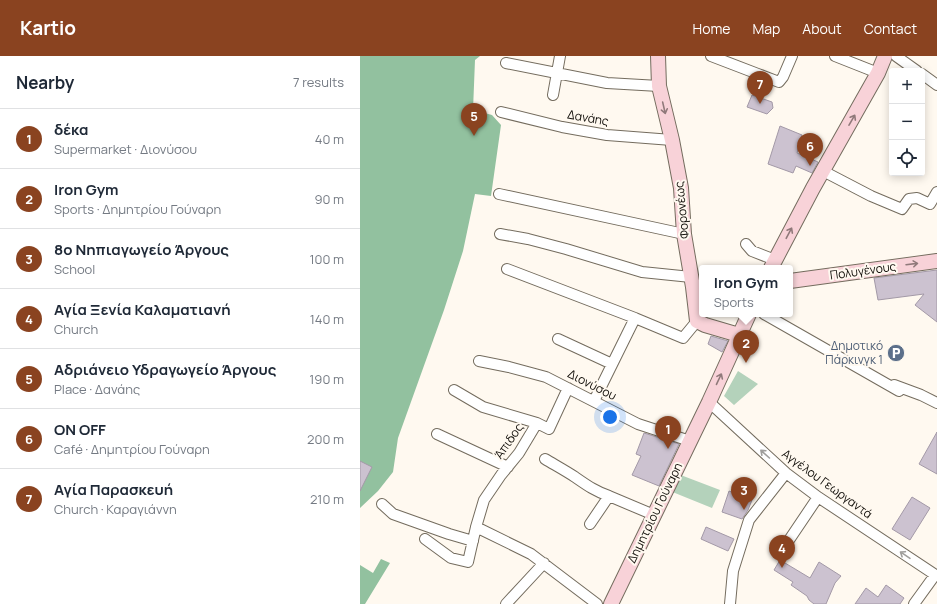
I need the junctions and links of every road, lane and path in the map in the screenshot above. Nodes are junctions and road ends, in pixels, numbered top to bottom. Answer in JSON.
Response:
{"nodes":[{"id":1,"x":560,"y":56,"type":"edge"},
{"id":2,"x":658,"y":56,"type":"edge"},
{"id":3,"x":711,"y":56,"type":"edge"},
{"id":4,"x":792,"y":56,"type":"edge"},
{"id":5,"x":835,"y":56,"type":"edge"},
{"id":6,"x":885,"y":56,"type":"edge"},
{"id":7,"x":896,"y":56,"type":"edge"},
{"id":8,"x":506,"y":63,"type":"dead end"},
{"id":9,"x":913,"y":68,"type":"edge"},
{"id":10,"x":878,"y":73,"type":"junction"},
{"id":11,"x":556,"y":74,"type":"junction"},
{"id":12,"x":925,"y":76,"type":"edge"},
{"id":13,"x":937,"y":85,"type":"edge"},
{"id":14,"x":659,"y":86,"type":"junction"},
{"id":15,"x":553,"y":96,"type":"dead end"},
{"id":16,"x":501,"y":112,"type":"dead end"},
{"id":17,"x":672,"y":140,"type":"junction"},
{"id":18,"x":823,"y":171,"type":"junction"},
{"id":19,"x":937,"y":192,"type":"edge"},
{"id":20,"x":499,"y":194,"type":"dead end"},
{"id":21,"x":500,"y":234,"type":"dead end"},
{"id":22,"x":684,"y":234,"type":"junction"},
{"id":23,"x":746,"y":244,"type":"dead end"},
{"id":24,"x":937,"y":261,"type":"edge"},
{"id":25,"x":773,"y":264,"type":"edge"},
{"id":26,"x":508,"y":269,"type":"dead end"},
{"id":27,"x":691,"y":278,"type":"junction"},
{"id":28,"x":793,"y":281,"type":"edge"},
{"id":29,"x":748,"y":317,"type":"edge"},
{"id":30,"x":769,"y":317,"type":"edge"},
{"id":31,"x":635,"y":318,"type":"junction"},
{"id":32,"x":697,"y":321,"type":"junction"},
{"id":33,"x":739,"y":335,"type":"junction"},
{"id":34,"x":558,"y":339,"type":"dead end"},
{"id":35,"x":479,"y":361,"type":"dead end"},
{"id":36,"x":612,"y":364,"type":"junction"},
{"id":37,"x":877,"y":378,"type":"junction"},
{"id":38,"x":568,"y":388,"type":"junction"},
{"id":39,"x":454,"y":390,"type":"dead end"},
{"id":40,"x":898,"y":391,"type":"dead end"},
{"id":41,"x":594,"y":401,"type":"junction"},
{"id":42,"x":708,"y":402,"type":"junction"},
{"id":43,"x":937,"y":403,"type":"edge"},
{"id":44,"x":537,"y":423,"type":"junction"},
{"id":45,"x":438,"y":434,"type":"dead end"},
{"id":46,"x":690,"y":441,"type":"junction"},
{"id":47,"x":545,"y":459,"type":"dead end"},
{"id":48,"x":508,"y":466,"type":"junction"},
{"id":49,"x":786,"y":473,"type":"junction"},
{"id":50,"x":609,"y":496,"type":"junction"},
{"id":51,"x":818,"y":497,"type":"junction"},
{"id":52,"x":382,"y":504,"type":"dead end"},
{"id":53,"x":654,"y":515,"type":"junction"},
{"id":54,"x":590,"y":524,"type":"dead end"},
{"id":55,"x":476,"y":527,"type":"junction"},
{"id":56,"x":425,"y":539,"type":"dead end"},
{"id":57,"x":473,"y":541,"type":"junction"},
{"id":58,"x":781,"y":552,"type":"dead end"},
{"id":59,"x":544,"y":563,"type":"junction"},
{"id":60,"x":936,"y":575,"type":"edge"},
{"id":61,"x":506,"y":604,"type":"edge"},
{"id":62,"x":597,"y":604,"type":"edge"},
{"id":63,"x":611,"y":604,"type":"edge"},
{"id":64,"x":730,"y":604,"type":"edge"},
{"id":65,"x":914,"y":604,"type":"edge"}],
"edges":[{"from":1,"to":11,"type":"street"},
{"from":2,"to":14,"type":"main road","name":"Φορονέως"},
{"from":3,"to":4,"type":"street"},
{"from":5,"to":10,"type":"street"},
{"from":6,"to":10,"type":"main road"},
{"from":7,"to":9,"type":"street"},
{"from":8,"to":11,"type":"street"},
{"from":18,"to":10,"type":"main road","one_way":true},
{"from":11,"to":14,"type":"street"},
{"from":11,"to":15,"type":"street"},
{"from":12,"to":13,"type":"street"},
{"from":14,"to":17,"type":"main road","name":"Φορονέως","one_way":true},
{"from":16,"to":17,"type":"street","name":"Δανάης"},
{"from":17,"to":22,"type":"main road","name":"Φορονέως"},
{"from":18,"to":19,"type":"street"},
{"from":25,"to":18,"type":"main road","one_way":true},
{"from":20,"to":22,"type":"street"},
{"from":21,"to":27,"type":"street"},
{"from":22,"to":27,"type":"main road","name":"Φορονέως"},
{"from":23,"to":25,"type":"street"},
{"from":28,"to":24,"type":"main road","name":"Πολυγένους","one_way":true},
{"from":26,"to":31,"type":"street"},
{"from":27,"to":32,"type":"main road","name":"Φορονέως"},
{"from":29,"to":33,"type":"main road","name":"Δημητρίου Γούναρη"},
{"from":30,"to":37,"type":"street"},
{"from":31,"to":32,"type":"street"},
{"from":31,"to":36,"type":"street"},
{"from":32,"to":33,"type":"main road"},
{"from":42,"to":33,"type":"main road","name":"Δημητρίου Γούναρη","one_way":true},
{"from":34,"to":36,"type":"street"},
{"from":35,"to":38,"type":"street","name":"Διονύσου"},
{"from":36,"to":41,"type":"street"},
{"from":37,"to":40,"type":"street"},
{"from":37,"to":43,"type":"street"},
{"from":38,"to":41,"type":"street","name":"Διονύσου"},
{"from":38,"to":44,"type":"street","name":"Άπιδος"},
{"from":39,"to":44,"type":"street"},
{"from":41,"to":46,"type":"street","name":"Διονύσου"},
{"from":42,"to":46,"type":"main road","name":"Δημητρίου Γούναρη"},
{"from":49,"to":42,"type":"street","name":"Αγγέλου Γεωργαντά","one_way":true},
{"from":44,"to":48,"type":"street","name":"Άπιδος"},
{"from":45,"to":48,"type":"street"},
{"from":46,"to":53,"type":"main road","name":"Δημητρίου Γούναρη"},
{"from":47,"to":50,"type":"street"},
{"from":48,"to":55,"type":"street","name":"Άπιδος"},
{"from":49,"to":51,"type":"street","name":"Αγγέλου Γεωργαντά"},
{"from":49,"to":64,"type":"street"},
{"from":50,"to":53,"type":"street"},
{"from":50,"to":54,"type":"street"},
{"from":51,"to":58,"type":"street"},
{"from":60,"to":51,"type":"street","name":"Αγγέλου Γεωργαντά","one_way":true},
{"from":52,"to":57,"type":"street"},
{"from":53,"to":63,"type":"main road","name":"Δημητρίου Γούναρη"},
{"from":55,"to":57,"type":"street","name":"Άπιδος"},
{"from":55,"to":59,"type":"street"},
{"from":56,"to":57,"type":"street","name":"Άπιδος"},
{"from":59,"to":61,"type":"street"},
{"from":59,"to":62,"type":"street"},
{"from":60,"to":65,"type":"street"}]}
